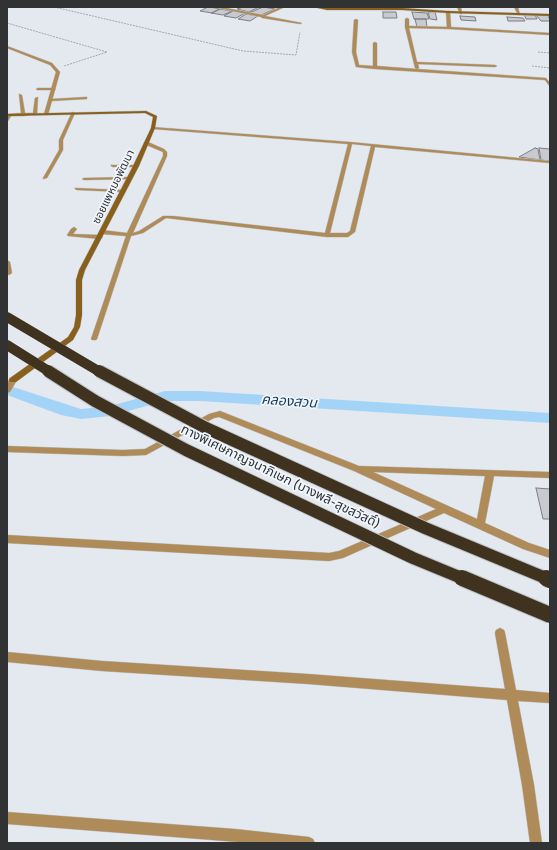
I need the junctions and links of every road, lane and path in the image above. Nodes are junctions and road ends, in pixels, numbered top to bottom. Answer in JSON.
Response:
{"nodes":[{"id":1,"x":54,"y":7,"type":"edge"},
{"id":2,"x":216,"y":7,"type":"edge"},
{"id":3,"x":283,"y":7,"type":"edge"},
{"id":4,"x":315,"y":7,"type":"edge"},
{"id":5,"x":459,"y":7,"type":"edge"},
{"id":6,"x":516,"y":7,"type":"edge"},
{"id":7,"x":402,"y":8,"type":"edge"},
{"id":8,"x":448,"y":12,"type":"junction"},
{"id":9,"x":461,"y":13,"type":"junction"},
{"id":10,"x":519,"y":14,"type":"junction"},
{"id":11,"x":550,"y":15,"type":"edge"},
{"id":12,"x":263,"y":16,"type":"junction"},
{"id":13,"x":407,"y":19,"type":"dead end"},
{"id":14,"x":256,"y":20,"type":"dead end"},
{"id":15,"x":356,"y":20,"type":"dead end"},
{"id":16,"x":7,"y":23,"type":"edge"},
{"id":17,"x":300,"y":23,"type":"dead end"},
{"id":18,"x":407,"y":27,"type":"junction"},
{"id":19,"x":449,"y":28,"type":"junction"},
{"id":20,"x":300,"y":32,"type":"dead end"},
{"id":21,"x":550,"y":34,"type":"edge"},
{"id":22,"x":375,"y":43,"type":"dead end"},
{"id":23,"x":7,"y":47,"type":"edge"},
{"id":24,"x":538,"y":52,"type":"dead end"},
{"id":25,"x":550,"y":53,"type":"edge"},
{"id":26,"x":417,"y":63,"type":"junction"},
{"id":27,"x":495,"y":66,"type":"dead end"},
{"id":28,"x":532,"y":66,"type":"dead end"},
{"id":29,"x":375,"y":68,"type":"junction"},
{"id":30,"x":550,"y":68,"type":"edge"},
{"id":31,"x":56,"y":69,"type":"junction"},
{"id":32,"x":417,"y":70,"type":"junction"},
{"id":33,"x":548,"y":79,"type":"edge"},
{"id":34,"x":550,"y":86,"type":"edge"},
{"id":35,"x":38,"y":89,"type":"dead end"},
{"id":36,"x":54,"y":89,"type":"junction"},
{"id":37,"x":20,"y":95,"type":"dead end"},
{"id":38,"x":37,"y":98,"type":"dead end"},
{"id":39,"x":86,"y":98,"type":"dead end"},
{"id":40,"x":51,"y":100,"type":"junction"},
{"id":41,"x":73,"y":113,"type":"junction"},
{"id":42,"x":35,"y":114,"type":"junction"},
{"id":43,"x":46,"y":114,"type":"junction"},
{"id":44,"x":23,"y":115,"type":"junction"},
{"id":45,"x":8,"y":117,"type":"edge"},
{"id":46,"x":154,"y":128,"type":"junction"},
{"id":47,"x":146,"y":144,"type":"junction"},
{"id":48,"x":350,"y":144,"type":"junction"},
{"id":49,"x":373,"y":146,"type":"junction"},
{"id":50,"x":550,"y":162,"type":"edge"},
{"id":51,"x":113,"y":166,"type":"dead end"},
{"id":52,"x":136,"y":166,"type":"junction"},
{"id":53,"x":45,"y":178,"type":"dead end"},
{"id":54,"x":130,"y":178,"type":"junction"},
{"id":55,"x":84,"y":179,"type":"dead end"},
{"id":56,"x":77,"y":189,"type":"dead end"},
{"id":57,"x":124,"y":191,"type":"junction"},
{"id":58,"x":74,"y":229,"type":"dead end"},
{"id":59,"x":128,"y":234,"type":"junction"},
{"id":60,"x":101,"y":235,"type":"junction"},
{"id":61,"x":327,"y":235,"type":"junction"},
{"id":62,"x":7,"y":262,"type":"edge"},
{"id":63,"x":9,"y":272,"type":"dead end"},
{"id":64,"x":7,"y":317,"type":"edge"},
{"id":65,"x":94,"y":339,"type":"dead end"},
{"id":66,"x":7,"y":344,"type":"edge"},
{"id":67,"x":7,"y":390,"type":"edge"},
{"id":68,"x":7,"y":449,"type":"edge"},
{"id":69,"x":356,"y":469,"type":"junction"},
{"id":70,"x":490,"y":473,"type":"junction"},
{"id":71,"x":550,"y":475,"type":"edge"},
{"id":72,"x":444,"y":509,"type":"junction"},
{"id":73,"x":480,"y":526,"type":"junction"},
{"id":74,"x":7,"y":539,"type":"edge"},
{"id":75,"x":550,"y":554,"type":"edge"},
{"id":76,"x":550,"y":580,"type":"edge"},
{"id":77,"x":550,"y":615,"type":"edge"},
{"id":78,"x":500,"y":633,"type":"dead end"},
{"id":79,"x":7,"y":657,"type":"edge"},
{"id":80,"x":512,"y":694,"type":"junction"},
{"id":81,"x":550,"y":698,"type":"edge"},
{"id":82,"x":7,"y":818,"type":"edge"},
{"id":83,"x":309,"y":843,"type":"edge"},
{"id":84,"x":536,"y":843,"type":"edge"}],
"edges":[{"from":1,"to":20,"type":"path"},
{"from":2,"to":12,"type":"street"},
{"from":3,"to":12,"type":"street"},
{"from":4,"to":7,"type":"street"},
{"from":5,"to":9,"type":"street"},
{"from":6,"to":10,"type":"street"},
{"from":7,"to":8,"type":"street"},
{"from":8,"to":9,"type":"street"},
{"from":8,"to":19,"type":"street"},
{"from":9,"to":10,"type":"street"},
{"from":10,"to":11,"type":"street"},
{"from":12,"to":14,"type":"street"},
{"from":12,"to":17,"type":"street"},
{"from":13,"to":18,"type":"lane"},
{"from":15,"to":29,"type":"lane"},
{"from":16,"to":31,"type":"path"},
{"from":18,"to":19,"type":"lane"},
{"from":18,"to":26,"type":"lane"},
{"from":19,"to":21,"type":"street"},
{"from":22,"to":29,"type":"lane"},
{"from":23,"to":31,"type":"street"},
{"from":24,"to":25,"type":"path"},
{"from":26,"to":27,"type":"lane"},
{"from":26,"to":32,"type":"lane"},
{"from":28,"to":30,"type":"path"},
{"from":29,"to":32,"type":"lane"},
{"from":31,"to":36,"type":"street"},
{"from":32,"to":33,"type":"lane"},
{"from":33,"to":34,"type":"lane"},
{"from":35,"to":36,"type":"lane"},
{"from":36,"to":40,"type":"street"},
{"from":37,"to":44,"type":"lane"},
{"from":38,"to":42,"type":"lane"},
{"from":39,"to":40,"type":"lane"},
{"from":40,"to":43,"type":"street"},
{"from":41,"to":43,"type":"street"},
{"from":41,"to":46,"type":"street"},
{"from":41,"to":53,"type":"lane"},
{"from":42,"to":43,"type":"street"},
{"from":42,"to":44,"type":"street"},
{"from":42,"to":45,"type":"lane"},
{"from":44,"to":45,"type":"street"},
{"from":46,"to":47,"type":"street","name":"ซอยแพหมอพัฒนา"},
{"from":46,"to":48,"type":"lane"},
{"from":47,"to":52,"type":"street","name":"ซอยแพหมอพัฒนา"},
{"from":47,"to":59,"type":"lane"},
{"from":48,"to":49,"type":"lane"},
{"from":48,"to":61,"type":"lane"},
{"from":49,"to":50,"type":"lane"},
{"from":49,"to":61,"type":"lane"},
{"from":51,"to":52,"type":"lane"},
{"from":52,"to":54,"type":"street","name":"ซอยแพหมอพัฒนา"},
{"from":54,"to":55,"type":"lane"},
{"from":54,"to":57,"type":"street","name":"ซอยแพหมอพัฒนา"},
{"from":56,"to":57,"type":"lane"},
{"from":57,"to":60,"type":"street","name":"ซอยแพหมอพัฒนา"},
{"from":58,"to":60,"type":"lane"},
{"from":59,"to":60,"type":"lane"},
{"from":59,"to":61,"type":"lane"},
{"from":59,"to":65,"type":"lane"},
{"from":60,"to":67,"type":"street","name":"ซอยแพหมอพัฒนา"},
{"from":62,"to":63,"type":"lane"},
{"from":64,"to":76,"type":"highway","name":"ทางพิเศษกาญจนาภิเษก (บางพลี-สุขสวัสดิ์)","bridge":true},
{"from":66,"to":77,"type":"highway","name":"ทางพิเศษกาญจนาภิเษก (บางพลี-สุขสวัสดิ์)","bridge":true},
{"from":68,"to":69,"type":"street"},
{"from":69,"to":70,"type":"street"},
{"from":69,"to":72,"type":"street"},
{"from":70,"to":71,"type":"street"},
{"from":70,"to":73,"type":"street"},
{"from":72,"to":73,"type":"street"},
{"from":72,"to":74,"type":"street"},
{"from":73,"to":75,"type":"street"},
{"from":78,"to":80,"type":"street"},
{"from":79,"to":80,"type":"street"},
{"from":80,"to":81,"type":"street"},
{"from":80,"to":84,"type":"street"},
{"from":82,"to":83,"type":"street"}]}
